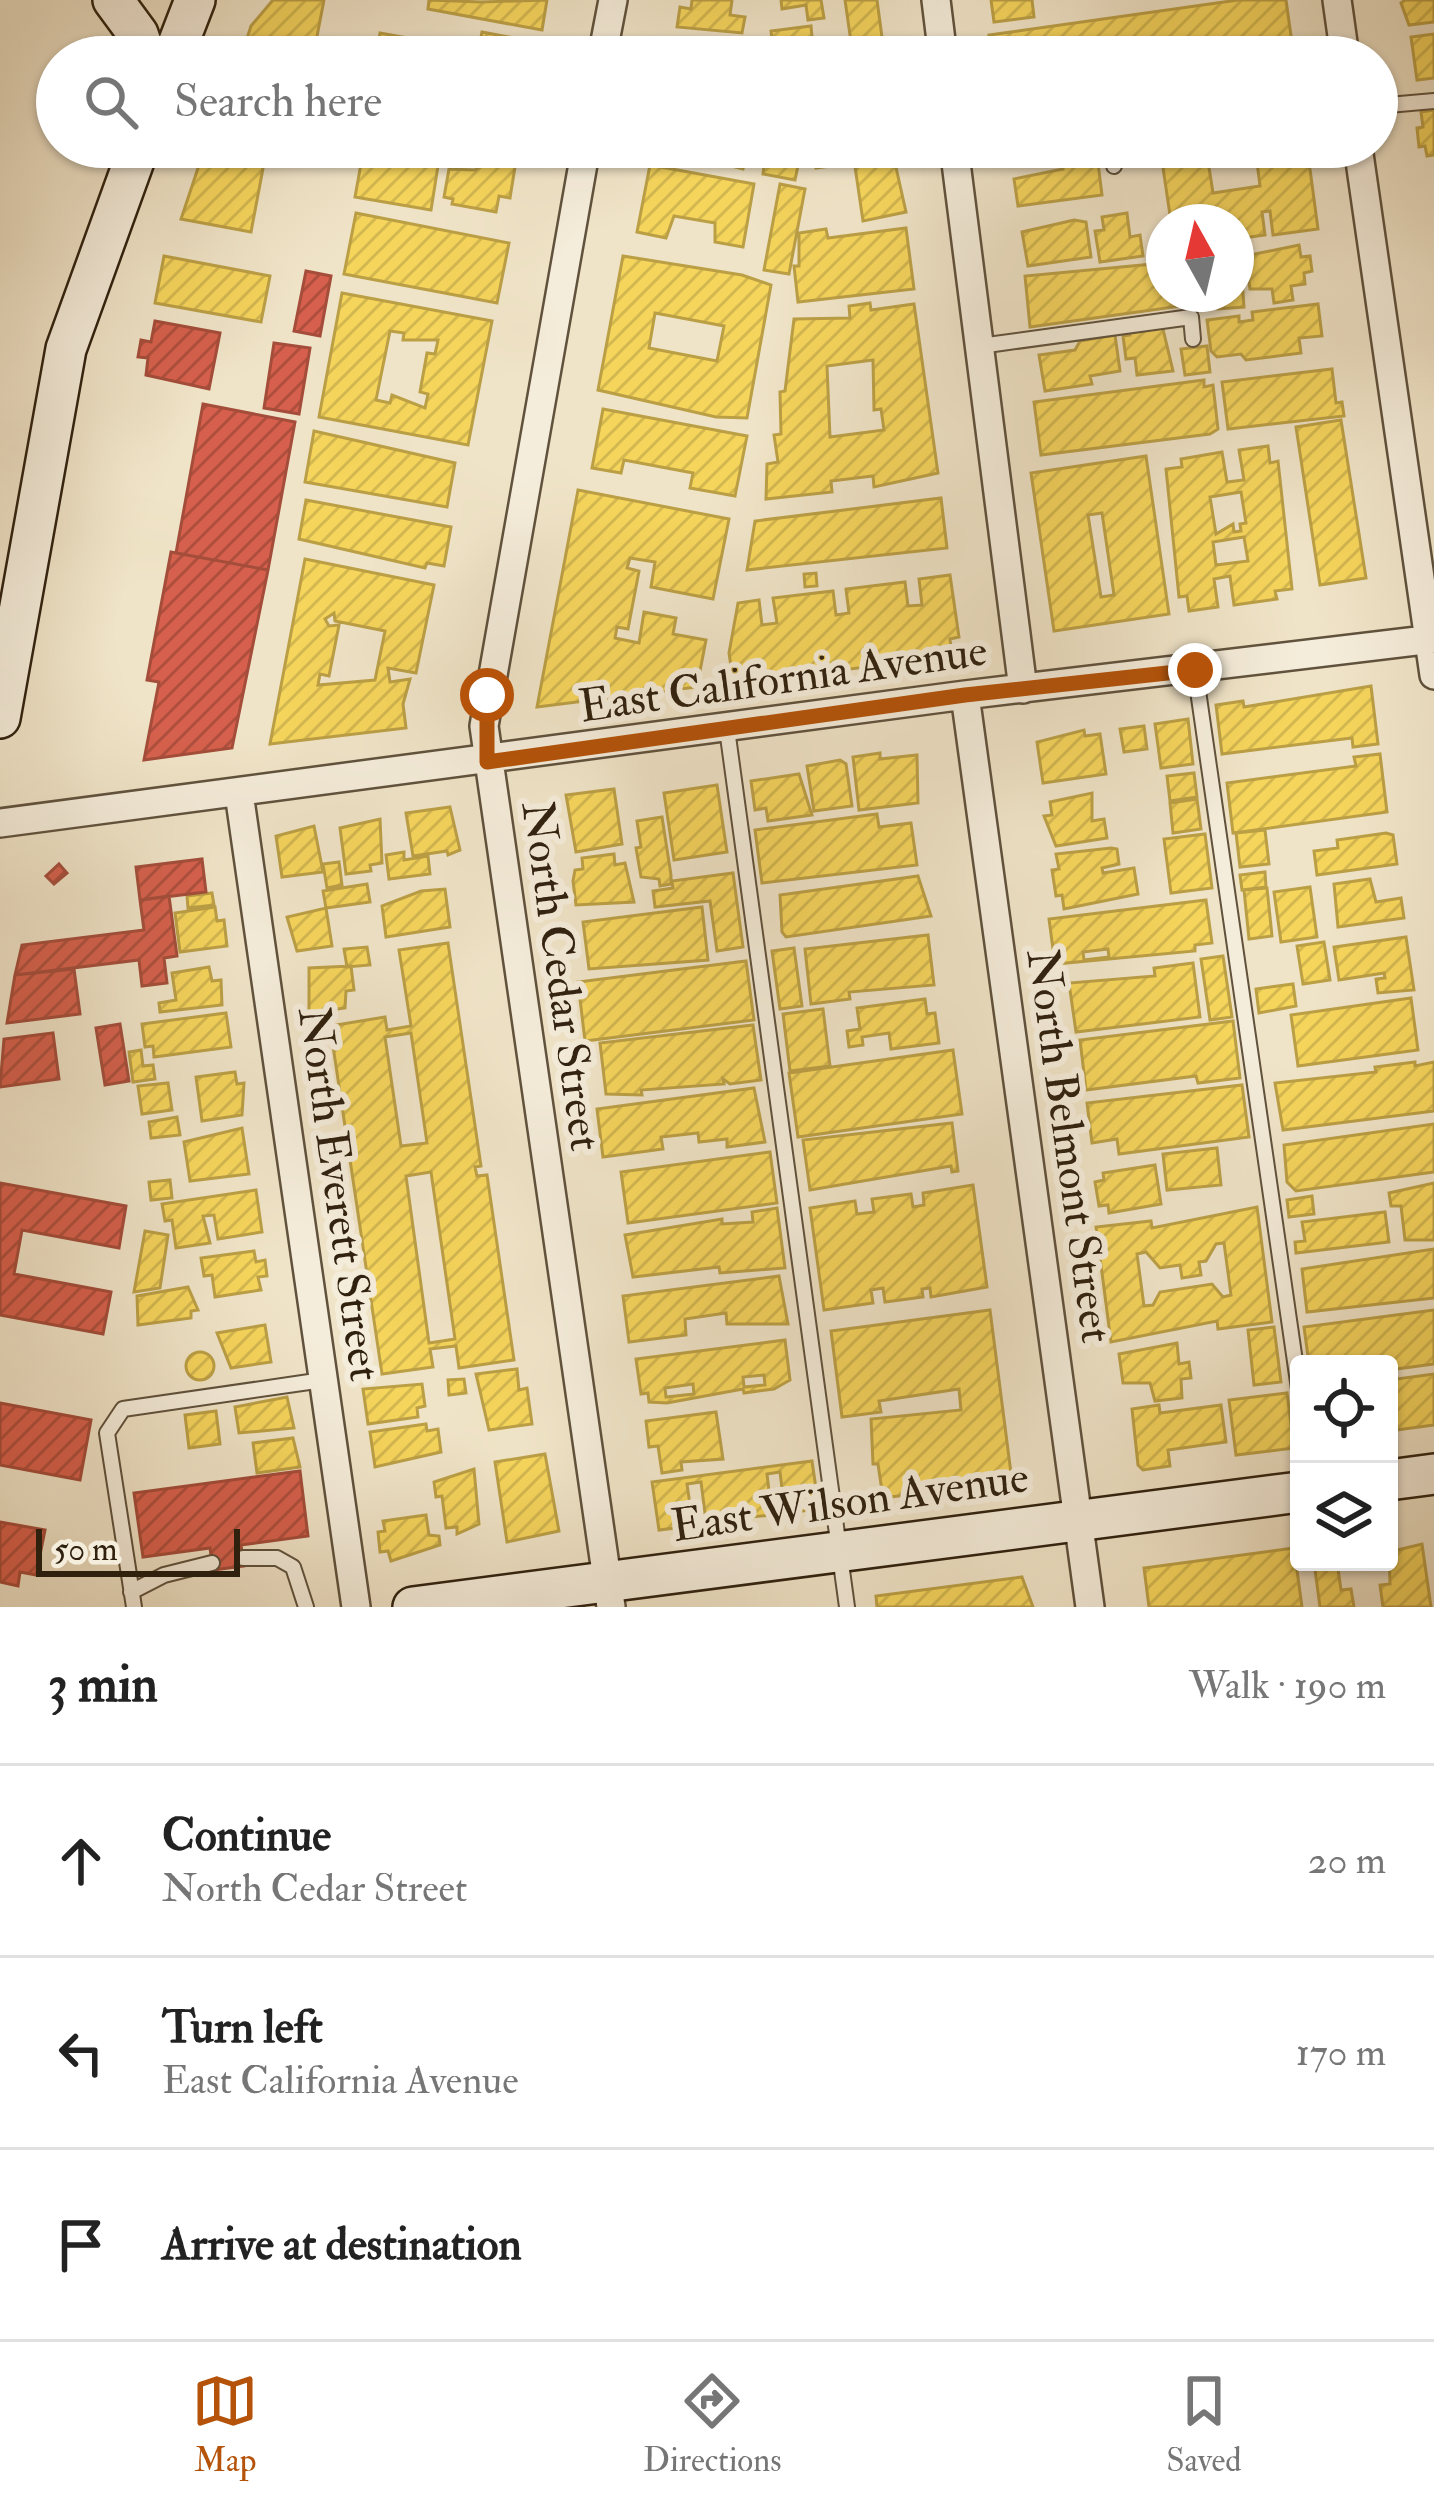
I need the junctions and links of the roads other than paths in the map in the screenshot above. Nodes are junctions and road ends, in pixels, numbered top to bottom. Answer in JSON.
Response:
{"nodes":[{"id":1,"x":113,"y":0,"type":"edge"},
{"id":2,"x":195,"y":0,"type":"edge"},
{"id":3,"x":613,"y":0,"type":"edge"},
{"id":4,"x":936,"y":0,"type":"edge"},
{"id":5,"x":1337,"y":0,"type":"edge"},
{"id":6,"x":139,"y":36,"type":"edge"},
{"id":7,"x":181,"y":36,"type":"edge"},
{"id":8,"x":606,"y":36,"type":"edge"},
{"id":9,"x":940,"y":36,"type":"edge"},
{"id":10,"x":1342,"y":36,"type":"edge"},
{"id":11,"x":1434,"y":101,"type":"edge"},
{"id":12,"x":1398,"y":104,"type":"edge"},
{"id":13,"x":131,"y":168,"type":"edge"},
{"id":14,"x":582,"y":168,"type":"edge"},
{"id":15,"x":957,"y":168,"type":"edge"},
{"id":16,"x":1361,"y":168,"type":"edge"},
{"id":17,"x":1193,"y":339,"type":"dead end"},
{"id":18,"x":980,"y":346,"type":"junction"},
{"id":19,"x":1432,"y":640,"type":"edge"},
{"id":20,"x":1195,"y":670,"type":"junction"},
{"id":21,"x":1434,"y":675,"type":"edge"},
{"id":22,"x":1023,"y":689,"type":"junction"},
{"id":23,"x":965,"y":695,"type":"junction"},
{"id":24,"x":0,"y":718,"type":"edge"},
{"id":25,"x":727,"y":729,"type":"junction"},
{"id":26,"x":487,"y":762,"type":"junction"},
{"id":27,"x":239,"y":793,"type":"junction"},
{"id":28,"x":0,"y":823,"type":"edge"},
{"id":29,"x":1294,"y":1355,"type":"edge"},
{"id":30,"x":323,"y":1380,"type":"junction"},
{"id":31,"x":1434,"y":1474,"type":"edge"},
{"id":32,"x":1398,"y":1479,"type":"edge"},
{"id":33,"x":1290,"y":1493,"type":"edge"},
{"id":34,"x":1078,"y":1520,"type":"junction"},
{"id":35,"x":839,"y":1552,"type":"junction"},
{"id":36,"x":243,"y":1558,"type":"dead end"},
{"id":37,"x":212,"y":1563,"type":"dead end"},
{"id":38,"x":609,"y":1594,"type":"edge"},
{"id":39,"x":132,"y":1599,"type":"edge"},
{"id":40,"x":306,"y":1607,"type":"edge"},
{"id":41,"x":356,"y":1607,"type":"edge"},
{"id":42,"x":413,"y":1607,"type":"edge"},
{"id":43,"x":847,"y":1607,"type":"edge"},
{"id":44,"x":1090,"y":1607,"type":"edge"}],
"edges":[{"from":1,"to":6,"type":"street"},
{"from":2,"to":7,"type":"street"},
{"from":3,"to":8,"type":"street"},
{"from":4,"to":9,"type":"street"},
{"from":5,"to":10,"type":"street"},
{"from":11,"to":12,"type":"lane"},
{"from":13,"to":24,"type":"street"},
{"from":14,"to":26,"type":"street","name":"North Cedar Street"},
{"from":15,"to":18,"type":"street"},
{"from":16,"to":19,"type":"street"},
{"from":17,"to":18,"type":"lane"},
{"from":18,"to":22,"type":"street"},
{"from":19,"to":20,"type":"street","name":"East California Avenue"},
{"from":19,"to":21,"type":"street"},
{"from":20,"to":22,"type":"street","name":"East California Avenue"},
{"from":20,"to":29,"type":"lane"},
{"from":22,"to":23,"type":"street","name":"East California Avenue"},
{"from":23,"to":25,"type":"street","name":"East California Avenue"},
{"from":23,"to":34,"type":"street","name":"North Belmont Street"},
{"from":25,"to":26,"type":"street","name":"East California Avenue"},
{"from":25,"to":35,"type":"lane"},
{"from":26,"to":27,"type":"street","name":"East California Avenue"},
{"from":26,"to":38,"type":"street","name":"North Cedar Street"},
{"from":27,"to":28,"type":"street","name":"East California Avenue"},
{"from":27,"to":30,"type":"street","name":"North Everett Street"},
{"from":30,"to":39,"type":"lane"},
{"from":30,"to":41,"type":"street","name":"North Everett Street"},
{"from":31,"to":32,"type":"street"},
{"from":33,"to":34,"type":"street","name":"East Wilson Avenue"},
{"from":34,"to":35,"type":"street","name":"East Wilson Avenue"},
{"from":34,"to":44,"type":"street","name":"North Belmont Street"},
{"from":35,"to":38,"type":"street","name":"East Wilson Avenue"},
{"from":35,"to":43,"type":"lane"},
{"from":36,"to":40,"type":"lane"},
{"from":37,"to":39,"type":"lane"},
{"from":38,"to":42,"type":"street","name":"East Wilson Avenue"}]}
